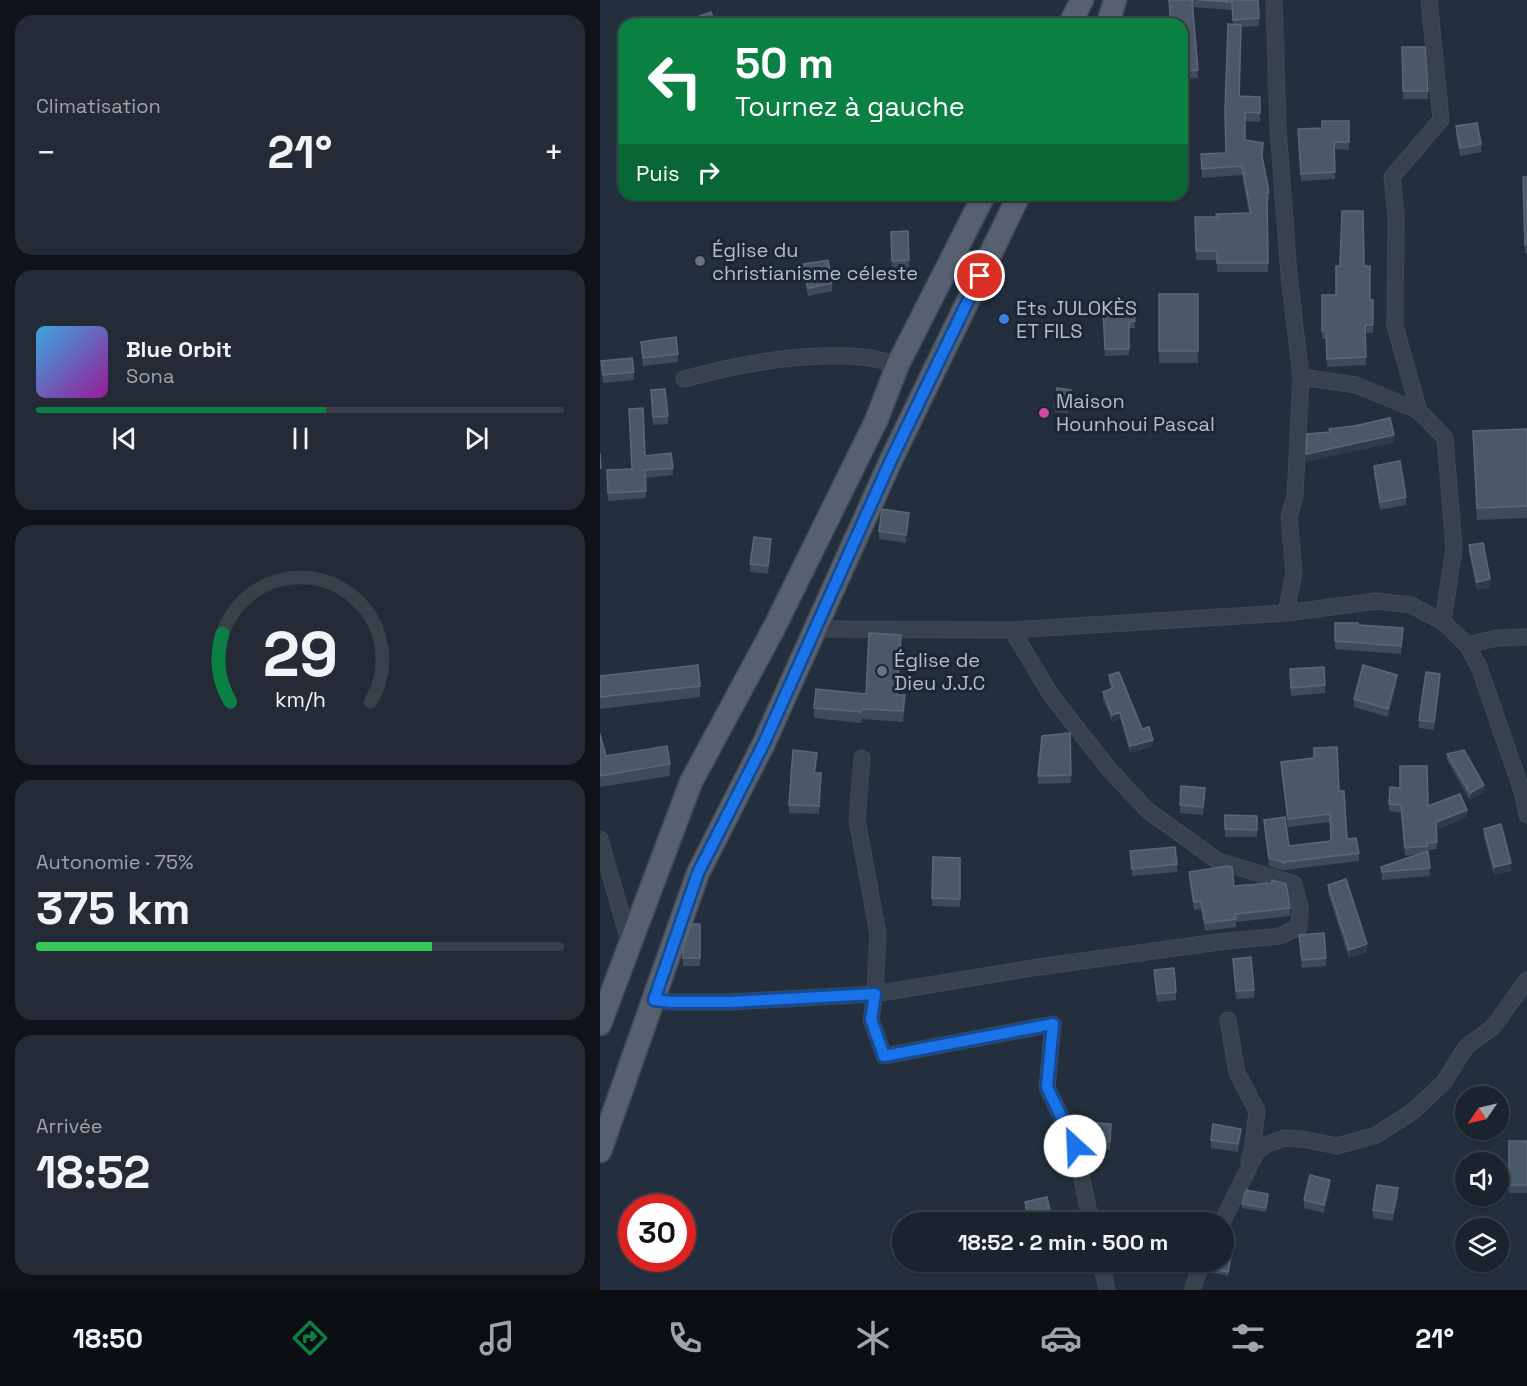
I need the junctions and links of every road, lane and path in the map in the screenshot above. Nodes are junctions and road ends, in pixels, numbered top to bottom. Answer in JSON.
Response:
{"nodes":[{"id":1,"x":1082,"y":0,"type":"edge"},
{"id":2,"x":1115,"y":0,"type":"edge"},
{"id":3,"x":1274,"y":0,"type":"edge"},
{"id":4,"x":1429,"y":0,"type":"edge"},
{"id":5,"x":1073,"y":18,"type":"edge"},
{"id":6,"x":1110,"y":18,"type":"edge"},
{"id":7,"x":981,"y":201,"type":"edge"},
{"id":8,"x":1016,"y":201,"type":"edge"},
{"id":9,"x":898,"y":364,"type":"junction"},
{"id":10,"x":1301,"y":376,"type":"junction"},
{"id":11,"x":684,"y":379,"type":"dead end"},
{"id":12,"x":1419,"y":411,"type":"junction"},
{"id":13,"x":1286,"y":612,"type":"junction"},
{"id":14,"x":1443,"y":622,"type":"junction"},
{"id":15,"x":817,"y":629,"type":"junction"},
{"id":16,"x":1012,"y":630,"type":"junction"},
{"id":17,"x":1527,"y":637,"type":"edge"},
{"id":18,"x":1467,"y":645,"type":"junction"},
{"id":19,"x":862,"y":758,"type":"dead end"},
{"id":20,"x":1525,"y":790,"type":"edge"},
{"id":21,"x":1527,"y":815,"type":"edge"},
{"id":22,"x":600,"y":839,"type":"edge"},
{"id":23,"x":630,"y":947,"type":"junction"},
{"id":24,"x":1527,"y":980,"type":"edge"},
{"id":25,"x":605,"y":993,"type":"edge"},
{"id":26,"x":875,"y":994,"type":"junction"},
{"id":27,"x":654,"y":1000,"type":"junction"},
{"id":28,"x":1228,"y":1020,"type":"dead end"},
{"id":29,"x":600,"y":1024,"type":"edge"},
{"id":30,"x":600,"y":1150,"type":"edge"},
{"id":31,"x":1233,"y":1202,"type":"junction"},
{"id":32,"x":1089,"y":1212,"type":"edge"},
{"id":33,"x":1228,"y":1212,"type":"edge"},
{"id":34,"x":1103,"y":1272,"type":"edge"},
{"id":35,"x":1198,"y":1272,"type":"edge"},
{"id":36,"x":1107,"y":1290,"type":"edge"},
{"id":37,"x":1192,"y":1290,"type":"edge"}],
"edges":[{"from":1,"to":5,"type":"main road"},
{"from":2,"to":6,"type":"main road"},
{"from":3,"to":10,"type":"street"},
{"from":4,"to":12,"type":"street"},
{"from":7,"to":9,"type":"main road"},
{"from":8,"to":15,"type":"main road"},
{"from":9,"to":11,"type":"street"},
{"from":9,"to":23,"type":"main road"},
{"from":10,"to":12,"type":"street"},
{"from":10,"to":13,"type":"street"},
{"from":12,"to":14,"type":"street"},
{"from":13,"to":14,"type":"street"},
{"from":13,"to":16,"type":"street"},
{"from":14,"to":18,"type":"street"},
{"from":15,"to":16,"type":"street"},
{"from":15,"to":27,"type":"main road"},
{"from":16,"to":26,"type":"street"},
{"from":17,"to":18,"type":"street"},
{"from":18,"to":20,"type":"street"},
{"from":19,"to":26,"type":"street"},
{"from":20,"to":21,"type":"street"},
{"from":22,"to":23,"type":"street"},
{"from":23,"to":25,"type":"main road"},
{"from":24,"to":31,"type":"street"},
{"from":25,"to":29,"type":"main road"},
{"from":26,"to":27,"type":"street"},
{"from":26,"to":32,"type":"street"},
{"from":27,"to":30,"type":"main road"},
{"from":28,"to":31,"type":"street"},
{"from":31,"to":33,"type":"street"},
{"from":34,"to":36,"type":"street"},
{"from":35,"to":37,"type":"street"}]}
